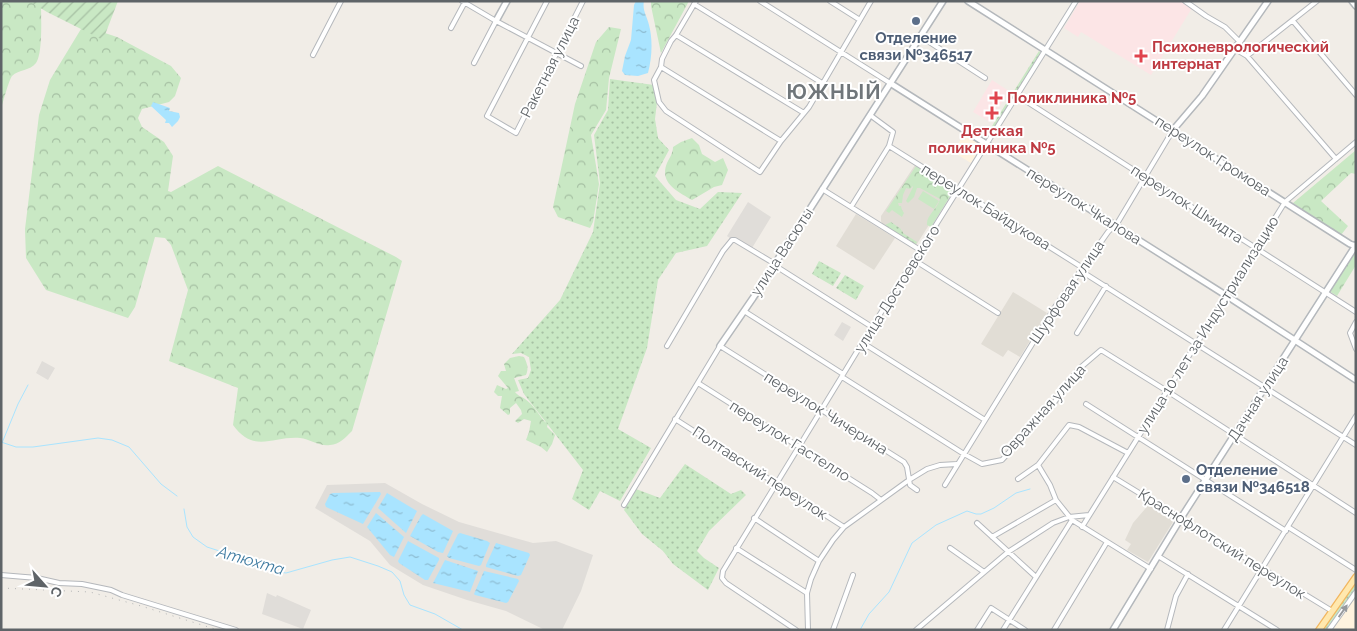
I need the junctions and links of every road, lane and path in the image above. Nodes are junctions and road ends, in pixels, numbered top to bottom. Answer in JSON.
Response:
{"nodes":[{"id":1,"x":340,"y":1,"type":"edge"},
{"id":2,"x":507,"y":1,"type":"edge"},
{"id":3,"x":547,"y":1,"type":"edge"},
{"id":4,"x":583,"y":1,"type":"edge"},
{"id":5,"x":760,"y":1,"type":"edge"},
{"id":6,"x":830,"y":1,"type":"edge"},
{"id":7,"x":871,"y":1,"type":"edge"},
{"id":8,"x":943,"y":1,"type":"edge"},
{"id":9,"x":968,"y":1,"type":"edge"},
{"id":10,"x":1076,"y":1,"type":"edge"},
{"id":11,"x":1185,"y":1,"type":"edge"},
{"id":12,"x":1268,"y":1,"type":"edge"},
{"id":13,"x":1317,"y":1,"type":"edge"},
{"id":14,"x":1352,"y":1,"type":"edge"},
{"id":15,"x":464,"y":2,"type":"edge"},
{"id":16,"x":695,"y":3,"type":"edge"},
{"id":17,"x":1356,"y":6,"type":"edge"},
{"id":18,"x":860,"y":20,"type":"junction"},
{"id":19,"x":496,"y":21,"type":"junction"},
{"id":20,"x":1293,"y":21,"type":"junction"},
{"id":21,"x":450,"y":28,"type":"dead end"},
{"id":22,"x":676,"y":35,"type":"junction"},
{"id":23,"x":920,"y":36,"type":"junction"},
{"id":24,"x":528,"y":38,"type":"junction"},
{"id":25,"x":1240,"y":42,"type":"junction"},
{"id":26,"x":1235,"y":49,"type":"junction"},
{"id":27,"x":1045,"y":50,"type":"junction"},
{"id":28,"x":842,"y":52,"type":"junction"},
{"id":29,"x":556,"y":53,"type":"junction"},
{"id":30,"x":313,"y":55,"type":"dead end"},
{"id":31,"x":1248,"y":56,"type":"junction"},
{"id":32,"x":474,"y":63,"type":"dead end"},
{"id":33,"x":581,"y":66,"type":"dead end"},
{"id":34,"x":661,"y":67,"type":"junction"},
{"id":35,"x":985,"y":78,"type":"dead end"},
{"id":36,"x":822,"y":83,"type":"junction"},
{"id":37,"x":890,"y":83,"type":"junction"},
{"id":38,"x":1356,"y":95,"type":"edge"},
{"id":39,"x":1018,"y":96,"type":"junction"},
{"id":40,"x":804,"y":113,"type":"junction"},
{"id":41,"x":870,"y":115,"type":"junction"},
{"id":42,"x":1173,"y":130,"type":"junction"},
{"id":43,"x":781,"y":141,"type":"junction"},
{"id":44,"x":1356,"y":142,"type":"edge"},
{"id":45,"x":987,"y":144,"type":"junction"},
{"id":46,"x":889,"y":146,"type":"junction"},
{"id":47,"x":1336,"y":159,"type":"junction"},
{"id":48,"x":1146,"y":178,"type":"junction"},
{"id":49,"x":822,"y":189,"type":"junction"},
{"id":50,"x":959,"y":190,"type":"junction"},
{"id":51,"x":1285,"y":202,"type":"junction"},
{"id":52,"x":851,"y":208,"type":"junction"},
{"id":53,"x":1114,"y":225,"type":"junction"},
{"id":54,"x":1355,"y":246,"type":"edge"},
{"id":55,"x":1256,"y":249,"type":"junction"},
{"id":56,"x":920,"y":250,"type":"junction"},
{"id":57,"x":914,"y":260,"type":"junction"},
{"id":58,"x":774,"y":265,"type":"junction"},
{"id":59,"x":1082,"y":269,"type":"junction"},
{"id":60,"x":1106,"y":286,"type":"junction"},
{"id":61,"x":1326,"y":293,"type":"junction"},
{"id":62,"x":1227,"y":296,"type":"junction"},
{"id":63,"x":744,"y":311,"type":"junction"},
{"id":64,"x":1356,"y":312,"type":"edge"},
{"id":65,"x":998,"y":313,"type":"dead end"},
{"id":66,"x":1356,"y":322,"type":"edge"},
{"id":67,"x":872,"y":327,"type":"junction"},
{"id":68,"x":1077,"y":333,"type":"dead end"},
{"id":69,"x":1296,"y":340,"type":"junction"},
{"id":70,"x":862,"y":343,"type":"junction"},
{"id":71,"x":1197,"y":344,"type":"junction"},
{"id":72,"x":667,"y":346,"type":"dead end"},
{"id":73,"x":720,"y":346,"type":"junction"},
{"id":74,"x":1356,"y":349,"type":"edge"},
{"id":75,"x":843,"y":376,"type":"junction"},
{"id":76,"x":1356,"y":380,"type":"edge"},
{"id":77,"x":698,"y":383,"type":"junction"},
{"id":78,"x":1265,"y":387,"type":"junction"},
{"id":79,"x":1167,"y":391,"type":"junction"},
{"id":80,"x":1086,"y":404,"type":"dead end"},
{"id":81,"x":822,"y":410,"type":"junction"},
{"id":82,"x":1356,"y":416,"type":"edge"},
{"id":83,"x":675,"y":418,"type":"junction"},
{"id":84,"x":985,"y":420,"type":"junction"},
{"id":85,"x":1235,"y":434,"type":"junction"},
{"id":86,"x":1138,"y":437,"type":"junction"},
{"id":87,"x":1344,"y":437,"type":"junction"},
{"id":88,"x":1356,"y":445,"type":"edge"},
{"id":89,"x":798,"y":447,"type":"junction"},
{"id":90,"x":1128,"y":453,"type":"junction"},
{"id":91,"x":964,"y":454,"type":"junction"},
{"id":92,"x":957,"y":464,"type":"junction"},
{"id":93,"x":1038,"y":465,"type":"junction"},
{"id":94,"x":1113,"y":476,"type":"junction"},
{"id":95,"x":1018,"y":479,"type":"dead end"},
{"id":96,"x":909,"y":480,"type":"junction"},
{"id":97,"x":1206,"y":480,"type":"junction"},
{"id":98,"x":776,"y":484,"type":"junction"},
{"id":99,"x":945,"y":485,"type":"dead end"},
{"id":100,"x":1314,"y":485,"type":"junction"},
{"id":101,"x":917,"y":490,"type":"dead end"},
{"id":102,"x":882,"y":500,"type":"junction"},
{"id":103,"x":1056,"y":500,"type":"junction"},
{"id":104,"x":624,"y":505,"type":"dead end"},
{"id":105,"x":1356,"y":513,"type":"edge"},
{"id":106,"x":1089,"y":515,"type":"junction"},
{"id":107,"x":754,"y":518,"type":"junction"},
{"id":108,"x":1071,"y":518,"type":"junction"},
{"id":109,"x":1182,"y":518,"type":"junction"},
{"id":110,"x":977,"y":523,"type":"dead end"},
{"id":111,"x":844,"y":527,"type":"junction"},
{"id":112,"x":1082,"y":527,"type":"junction"},
{"id":113,"x":1287,"y":529,"type":"junction"},
{"id":114,"x":992,"y":537,"type":"junction"},
{"id":115,"x":1107,"y":542,"type":"junction"},
{"id":116,"x":736,"y":548,"type":"junction"},
{"id":117,"x":950,"y":548,"type":"dead end"},
{"id":118,"x":1008,"y":552,"type":"junction"},
{"id":119,"x":1158,"y":556,"type":"junction"},
{"id":120,"x":819,"y":561,"type":"junction"},
{"id":121,"x":1151,"y":569,"type":"junction"},
{"id":122,"x":1262,"y":569,"type":"junction"},
{"id":123,"x":1356,"y":570,"type":"edge"},
{"id":124,"x":984,"y":572,"type":"junction"},
{"id":125,"x":1188,"y":574,"type":"junction"},
{"id":126,"x":1,"y":575,"type":"edge"},
{"id":127,"x":853,"y":575,"type":"dead end"},
{"id":128,"x":1036,"y":577,"type":"junction"},
{"id":129,"x":1356,"y":577,"type":"edge"},
{"id":130,"x":1356,"y":592,"type":"edge"},
{"id":131,"x":807,"y":593,"type":"junction"},
{"id":132,"x":1239,"y":606,"type":"junction"},
{"id":133,"x":1332,"y":611,"type":"junction"},
{"id":134,"x":1009,"y":620,"type":"junction"},
{"id":135,"x":808,"y":629,"type":"edge"},
{"id":136,"x":236,"y":630,"type":"edge"},
{"id":137,"x":796,"y":630,"type":"edge"},
{"id":138,"x":814,"y":630,"type":"edge"},
{"id":139,"x":833,"y":630,"type":"edge"},
{"id":140,"x":916,"y":630,"type":"edge"},
{"id":141,"x":977,"y":630,"type":"edge"},
{"id":142,"x":1003,"y":630,"type":"edge"},
{"id":143,"x":1026,"y":630,"type":"edge"},
{"id":144,"x":1054,"y":630,"type":"edge"},
{"id":145,"x":1113,"y":630,"type":"edge"},
{"id":146,"x":1167,"y":630,"type":"edge"},
{"id":147,"x":1224,"y":630,"type":"edge"},
{"id":148,"x":1277,"y":630,"type":"edge"},
{"id":149,"x":1319,"y":630,"type":"edge"},
{"id":150,"x":1330,"y":630,"type":"edge"}],
"edges":[{"from":1,"to":30,"type":"street"},
{"from":2,"to":19,"type":"street"},
{"from":3,"to":24,"type":"street"},
{"from":4,"to":29,"type":"street","name":"Ракетная улица"},
{"from":5,"to":28,"type":"street","name":"переулок Чкалова"},
{"from":6,"to":18,"type":"street"},
{"from":7,"to":18,"type":"street"},
{"from":8,"to":23,"type":"street","name":"улица Васюты"},
{"from":9,"to":27,"type":"street","name":"переулок Громова"},
{"from":10,"to":27,"type":"street","name":"улица Достоевского"},
{"from":11,"to":25,"type":"street"},
{"from":12,"to":25,"type":"street","name":"Шурфовая улица"},
{"from":13,"to":20,"type":"street"},
{"from":14,"to":17,"type":"street"},
{"from":15,"to":19,"type":"street"},
{"from":15,"to":21,"type":"street"},
{"from":16,"to":22,"type":"street"},
{"from":16,"to":36,"type":"street"},
{"from":18,"to":28,"type":"street"},
{"from":19,"to":24,"type":"street"},
{"from":19,"to":32,"type":"street"},
{"from":20,"to":31,"type":"street"},
{"from":20,"to":38,"type":"street"},
{"from":22,"to":34,"type":"street"},
{"from":22,"to":40,"type":"street"},
{"from":23,"to":35,"type":"street"},
{"from":23,"to":37,"type":"street","name":"улица Васюты"},
{"from":24,"to":29,"type":"street"},
{"from":24,"to":29,"type":"street","name":"Ракетная улица"},
{"from":25,"to":26,"type":"street","name":"Шурфовая улица"},
{"from":26,"to":31,"type":"street"},
{"from":26,"to":42,"type":"street","name":"Шурфовая улица"},
{"from":27,"to":39,"type":"street","name":"улица Достоевского"},
{"from":27,"to":42,"type":"street","name":"переулок Громова"},
{"from":28,"to":36,"type":"street"},
{"from":28,"to":37,"type":"street","name":"переулок Чкалова"},
{"from":29,"to":33,"type":"street"},
{"from":31,"to":47,"type":"street"},
{"from":34,"to":43,"type":"street"},
{"from":34,"to":43,"type":"street"},
{"from":36,"to":40,"type":"street"},
{"from":37,"to":41,"type":"street","name":"улица Васюты"},
{"from":37,"to":45,"type":"street","name":"переулок Чкалова"},
{"from":39,"to":45,"type":"street","name":"улица Достоевского"},
{"from":39,"to":48,"type":"street","name":"переулок Шмидта"},
{"from":40,"to":43,"type":"street"},
{"from":41,"to":46,"type":"street"},
{"from":41,"to":49,"type":"street","name":"улица Васюты"},
{"from":42,"to":48,"type":"street","name":"Шурфовая улица"},
{"from":42,"to":51,"type":"street","name":"переулок Громова"},
{"from":44,"to":47,"type":"street","name":"улица 10 лет за Индустриализацию"},
{"from":45,"to":50,"type":"street","name":"улица Достоевского"},
{"from":45,"to":53,"type":"street","name":"переулок Чкалова"},
{"from":46,"to":50,"type":"street","name":"переулок Байдукова"},
{"from":46,"to":52,"type":"street"},
{"from":47,"to":51,"type":"street","name":"улица 10 лет за Индустриализацию"},
{"from":48,"to":53,"type":"street","name":"Шурфовая улица"},
{"from":48,"to":55,"type":"street","name":"переулок Шмидта"},
{"from":49,"to":52,"type":"street"},
{"from":49,"to":58,"type":"street","name":"улица Васюты"},
{"from":50,"to":56,"type":"street","name":"улица Достоевского"},
{"from":50,"to":59,"type":"street","name":"переулок Байдукова"},
{"from":51,"to":54,"type":"street","name":"переулок Громова"},
{"from":51,"to":55,"type":"street","name":"улица 10 лет за Индустриализацию"},
{"from":52,"to":56,"type":"street"},
{"from":53,"to":59,"type":"street","name":"Шурфовая улица"},
{"from":53,"to":62,"type":"street","name":"переулок Чкалова"},
{"from":54,"to":61,"type":"street","name":"Дачная улица"},
{"from":55,"to":61,"type":"street","name":"переулок Шмидта"},
{"from":55,"to":62,"type":"street","name":"улица 10 лет за Индустриализацию"},
{"from":56,"to":57,"type":"street","name":"улица Достоевского"},
{"from":57,"to":65,"type":"street"},
{"from":57,"to":67,"type":"street","name":"улица Достоевского"},
{"from":58,"to":63,"type":"street","name":"улица Васюты"},
{"from":58,"to":67,"type":"street"},
{"from":58,"to":72,"type":"street"},
{"from":59,"to":60,"type":"street","name":"переулок Байдукова"},
{"from":59,"to":84,"type":"street","name":"Шурфовая улица"},
{"from":60,"to":68,"type":"street"},
{"from":60,"to":71,"type":"street","name":"переулок Байдукова"},
{"from":61,"to":64,"type":"street","name":"переулок Шмидта"},
{"from":61,"to":69,"type":"street","name":"Дачная улица"},
{"from":62,"to":69,"type":"street","name":"переулок Чкалова"},
{"from":62,"to":71,"type":"street","name":"улица 10 лет за Индустриализацию"},
{"from":63,"to":73,"type":"street","name":"улица Васюты"},
{"from":63,"to":75,"type":"street"},
{"from":66,"to":74,"type":"street"},
{"from":67,"to":70,"type":"street","name":"улица Достоевского"},
{"from":69,"to":76,"type":"street","name":"переулок Чкалова"},
{"from":69,"to":78,"type":"street","name":"Дачная улица"},
{"from":70,"to":75,"type":"street","name":"улица Достоевского"},
{"from":70,"to":84,"type":"street"},
{"from":71,"to":78,"type":"street","name":"переулок Байдукова"},
{"from":71,"to":79,"type":"street","name":"улица 10 лет за Индустриализацию"},
{"from":73,"to":77,"type":"street","name":"улица Васюты"},
{"from":73,"to":81,"type":"street","name":"переулок Чичерина"},
{"from":75,"to":81,"type":"street","name":"улица Достоевского"},
{"from":75,"to":91,"type":"street"},
{"from":77,"to":83,"type":"street","name":"улица Васюты"},
{"from":77,"to":89,"type":"street","name":"переулок Гастелло"},
{"from":78,"to":85,"type":"street","name":"Дачная улица"},
{"from":78,"to":87,"type":"street","name":"переулок Байдукова"},
{"from":79,"to":85,"type":"street"},
{"from":79,"to":86,"type":"street","name":"улица 10 лет за Индустриализацию"},
{"from":79,"to":91,"type":"street","name":"Овражная улица"},
{"from":80,"to":86,"type":"street"},
{"from":81,"to":89,"type":"street","name":"улица Достоевского"},
{"from":81,"to":96,"type":"street","name":"переулок Чичерина"},
{"from":82,"to":87,"type":"street"},
{"from":83,"to":98,"type":"street","name":"Полтавский переулок"},
{"from":83,"to":104,"type":"street","name":"улица Васюты"},
{"from":84,"to":91,"type":"street","name":"Шурфовая улица"},
{"from":85,"to":97,"type":"street","name":"Дачная улица"},
{"from":85,"to":100,"type":"street"},
{"from":86,"to":90,"type":"street","name":"улица 10 лет за Индустриализацию"},
{"from":86,"to":97,"type":"street"},
{"from":87,"to":88,"type":"street","name":"переулок Байдукова"},
{"from":87,"to":100,"type":"street"},
{"from":89,"to":98,"type":"street","name":"улица Достоевского"},
{"from":89,"to":102,"type":"street","name":"переулок Гастелло"},
{"from":90,"to":93,"type":"street"},
{"from":90,"to":94,"type":"street","name":"улица 10 лет за Индустриализацию"},
{"from":91,"to":92,"type":"street","name":"Шурфовая улица"},
{"from":92,"to":96,"type":"street"},
{"from":92,"to":99,"type":"street","name":"Шурфовая улица"},
{"from":93,"to":95,"type":"street"},
{"from":93,"to":103,"type":"street"},
{"from":94,"to":106,"type":"street","name":"улица 10 лет за Индустриализацию"},
{"from":94,"to":109,"type":"street","name":"Краснофлотский переулок"},
{"from":96,"to":101,"type":"street","name":"переулок Чичерина"},
{"from":96,"to":102,"type":"street"},
{"from":97,"to":109,"type":"street","name":"Дачная улица"},
{"from":97,"to":113,"type":"street"},
{"from":98,"to":107,"type":"street","name":"улица Достоевского"},
{"from":98,"to":111,"type":"street","name":"Полтавский переулок"},
{"from":100,"to":105,"type":"street"},
{"from":100,"to":113,"type":"street"},
{"from":102,"to":111,"type":"street"},
{"from":103,"to":108,"type":"street"},
{"from":103,"to":114,"type":"street"},
{"from":106,"to":108,"type":"street"},
{"from":106,"to":112,"type":"street","name":"улица 10 лет за Индустриализацию"},
{"from":107,"to":116,"type":"street","name":"улица Достоевского"},
{"from":107,"to":120,"type":"street"},
{"from":108,"to":112,"type":"street"},
{"from":108,"to":118,"type":"street"},
{"from":108,"to":128,"type":"street"},
{"from":109,"to":119,"type":"street","name":"Дачная улица"},
{"from":109,"to":122,"type":"street","name":"Краснофлотский переулок"},
{"from":110,"to":114,"type":"street"},
{"from":111,"to":120,"type":"street"},
{"from":112,"to":115,"type":"street"},
{"from":113,"to":122,"type":"street"},
{"from":113,"to":123,"type":"street"},
{"from":114,"to":118,"type":"street"},
{"from":115,"to":121,"type":"street"},
{"from":115,"to":144,"type":"street"},
{"from":116,"to":131,"type":"street"},
{"from":116,"to":137,"type":"street","name":"улица Достоевского"},
{"from":117,"to":124,"type":"street"},
{"from":118,"to":124,"type":"street"},
{"from":118,"to":128,"type":"street"},
{"from":119,"to":121,"type":"street","name":"Дачная улица"},
{"from":119,"to":125,"type":"street"},
{"from":120,"to":131,"type":"street"},
{"from":121,"to":145,"type":"street","name":"Дачная улица"},
{"from":122,"to":132,"type":"street"},
{"from":122,"to":133,"type":"street","name":"Краснофлотский переулок"},
{"from":124,"to":140,"type":"street"},
{"from":125,"to":132,"type":"street"},
{"from":125,"to":146,"type":"street"},
{"from":126,"to":136,"type":"street"},
{"from":127,"to":139,"type":"street"},
{"from":128,"to":134,"type":"street"},
{"from":129,"to":133,"type":"main road"},
{"from":150,"to":130,"type":"street","one_way":true},
{"from":131,"to":135,"type":"street"},
{"from":132,"to":147,"type":"street"},
{"from":132,"to":148,"type":"street"},
{"from":133,"to":149,"type":"main road"},
{"from":134,"to":141,"type":"street"},
{"from":134,"to":142,"type":"street"},
{"from":134,"to":143,"type":"street"},
{"from":135,"to":138,"type":"street"}]}
